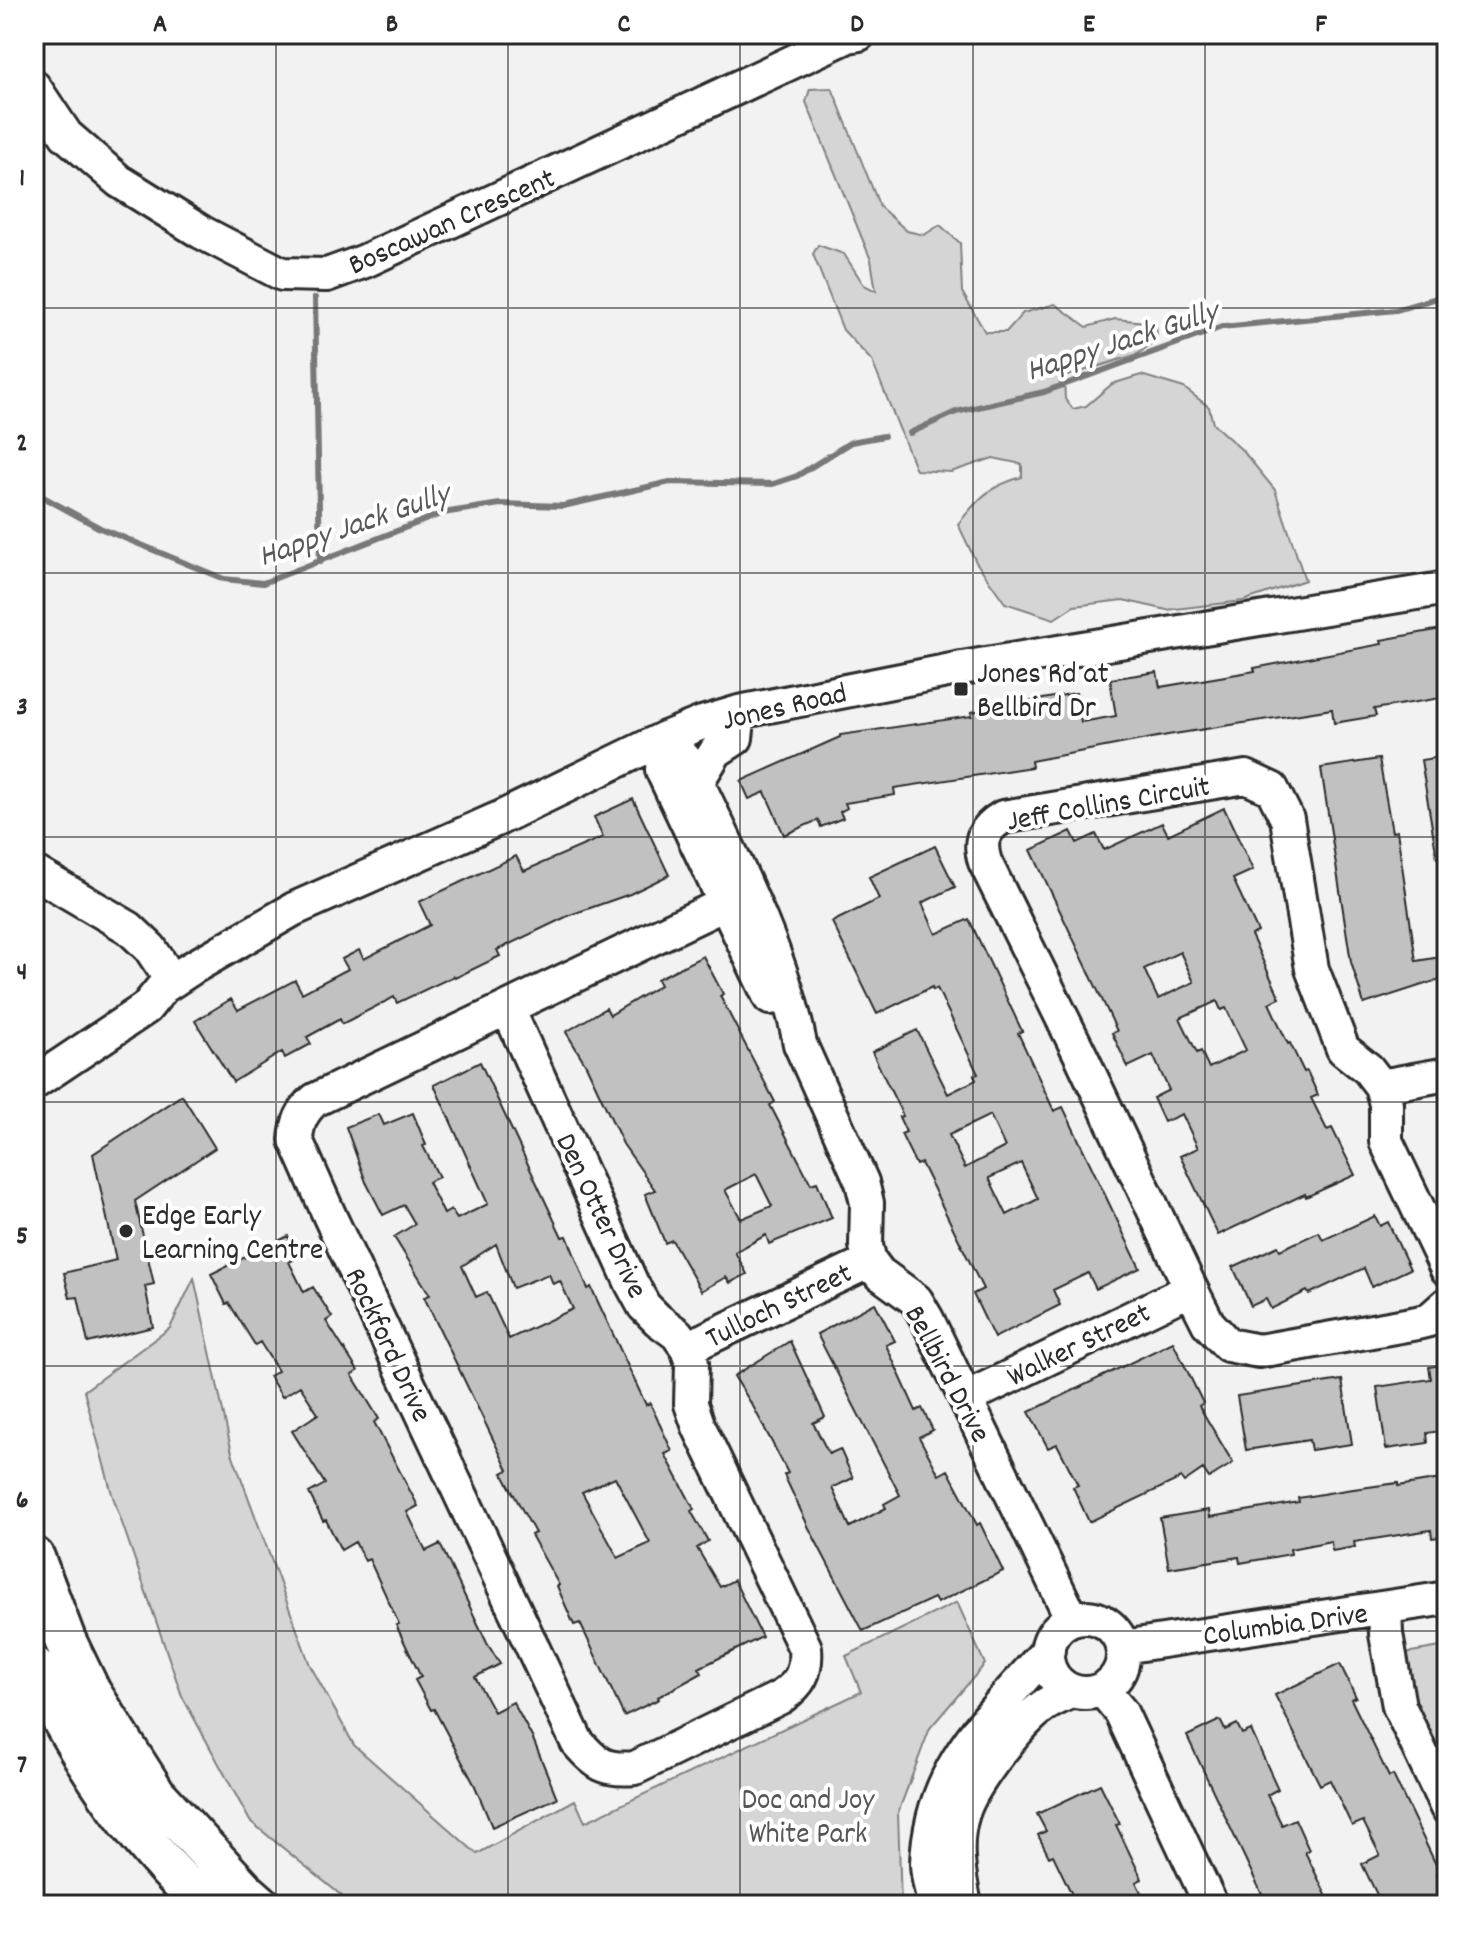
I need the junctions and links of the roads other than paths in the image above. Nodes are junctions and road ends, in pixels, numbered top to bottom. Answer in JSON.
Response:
{"nodes":[{"id":1,"x":852,"y":35,"type":"edge"},
{"id":2,"x":34,"y":87,"type":"edge"},
{"id":3,"x":1447,"y":588,"type":"edge"},
{"id":4,"x":739,"y":712,"type":"junction"},
{"id":5,"x":665,"y":738,"type":"junction"},
{"id":6,"x":697,"y":782,"type":"junction"},
{"id":7,"x":34,"y":872,"type":"edge"},
{"id":8,"x":735,"y":899,"type":"junction"},
{"id":9,"x":168,"y":984,"type":"junction"},
{"id":10,"x":508,"y":1009,"type":"junction"},
{"id":11,"x":1447,"y":1074,"type":"edge"},
{"id":12,"x":36,"y":1078,"type":"edge"},
{"id":13,"x":1381,"y":1086,"type":"junction"},
{"id":14,"x":870,"y":1261,"type":"junction"},
{"id":15,"x":1447,"y":1269,"type":"edge"},
{"id":16,"x":1191,"y":1289,"type":"junction"},
{"id":17,"x":1447,"y":1304,"type":"edge"},
{"id":18,"x":687,"y":1348,"type":"junction"},
{"id":19,"x":966,"y":1398,"type":"junction"},
{"id":20,"x":34,"y":1558,"type":"edge"},
{"id":21,"x":1447,"y":1598,"type":"edge"},
{"id":22,"x":1385,"y":1608,"type":"junction"},
{"id":23,"x":1072,"y":1619,"type":"junction"},
{"id":24,"x":1123,"y":1647,"type":"junction"},
{"id":25,"x":1048,"y":1650,"type":"junction"},
{"id":26,"x":34,"y":1667,"type":"edge"},
{"id":27,"x":1087,"y":1690,"type":"junction"},
{"id":28,"x":1447,"y":1808,"type":"edge"},
{"id":29,"x":205,"y":1905,"type":"edge"},
{"id":30,"x":260,"y":1905,"type":"edge"},
{"id":31,"x":934,"y":1905,"type":"edge"},
{"id":32,"x":965,"y":1905,"type":"edge"},
{"id":33,"x":1211,"y":1905,"type":"edge"}],
"edges":[{"from":1,"to":2,"type":"street","name":"Boscawan Crescent"},
{"from":3,"to":4,"type":"street","name":"Jones Road"},
{"from":4,"to":5,"type":"street","name":"Jones Road"},
{"from":4,"to":6,"type":"street"},
{"from":5,"to":6,"type":"street"},
{"from":5,"to":8,"type":"street"},
{"from":5,"to":9,"type":"street","name":"Jones Road"},
{"from":6,"to":8,"type":"street"},
{"from":7,"to":9,"type":"street"},
{"from":8,"to":10,"type":"street","name":"Rockford Drive"},
{"from":8,"to":14,"type":"street"},
{"from":9,"to":12,"type":"street","name":"Jones Road"},
{"from":10,"to":18,"type":"street","name":"Den Otter Drive"},
{"from":10,"to":18,"type":"street","name":"Rockford Drive"},
{"from":11,"to":13,"type":"street"},
{"from":13,"to":15,"type":"street"},
{"from":13,"to":16,"type":"street","name":"Jeff Collins Circuit"},
{"from":14,"to":18,"type":"street","name":"Tulloch Street"},
{"from":14,"to":19,"type":"street","name":"Bellbird Drive"},
{"from":16,"to":17,"type":"street","name":"Jeff Collins Circuit"},
{"from":16,"to":19,"type":"street","name":"Walker Street"},
{"from":19,"to":23,"type":"street","name":"Bellbird Drive"},
{"from":20,"to":30,"type":"main road"},
{"from":21,"to":22,"type":"street","name":"Columbia Drive"},
{"from":22,"to":24,"type":"street","name":"Columbia Drive"},
{"from":22,"to":28,"type":"street"},
{"from":23,"to":24,"type":"street"},
{"from":23,"to":25,"type":"street"},
{"from":24,"to":27,"type":"street"},
{"from":25,"to":27,"type":"street"},
{"from":25,"to":31,"type":"street"},
{"from":26,"to":29,"type":"main road"},
{"from":27,"to":32,"type":"street"},
{"from":27,"to":33,"type":"street"}]}
